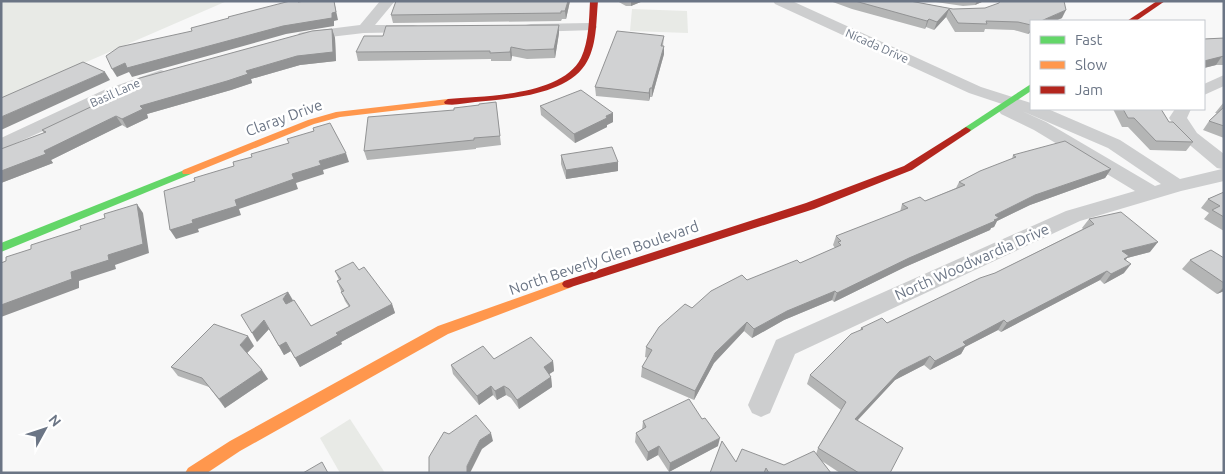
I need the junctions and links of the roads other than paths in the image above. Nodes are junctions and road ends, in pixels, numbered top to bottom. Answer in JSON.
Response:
{"nodes":[{"id":1,"x":388,"y":1,"type":"edge"},
{"id":2,"x":594,"y":1,"type":"edge"},
{"id":3,"x":780,"y":1,"type":"edge"},
{"id":4,"x":1162,"y":1,"type":"edge"},
{"id":5,"x":1133,"y":20,"type":"edge"},
{"id":6,"x":511,"y":28,"type":"edge"},
{"id":7,"x":590,"y":28,"type":"junction"},
{"id":8,"x":364,"y":29,"type":"junction"},
{"id":9,"x":433,"y":29,"type":"edge"},
{"id":10,"x":286,"y":40,"type":"edge"},
{"id":11,"x":178,"y":70,"type":"edge"},
{"id":12,"x":1224,"y":80,"type":"edge"},
{"id":13,"x":1030,"y":88,"type":"edge"},
{"id":14,"x":1205,"y":90,"type":"edge"},
{"id":15,"x":1005,"y":104,"type":"junction"},
{"id":16,"x":1030,"y":108,"type":"edge"},
{"id":17,"x":1038,"y":110,"type":"edge"},
{"id":18,"x":1182,"y":110,"type":"edge"},
{"id":19,"x":1,"y":144,"type":"edge"},
{"id":20,"x":1224,"y":164,"type":"edge"},
{"id":21,"x":1224,"y":175,"type":"edge"},
{"id":22,"x":1177,"y":186,"type":"junction"},
{"id":23,"x":1152,"y":193,"type":"junction"},
{"id":24,"x":1,"y":248,"type":"edge"},
{"id":25,"x":762,"y":404,"type":"dead end"},
{"id":26,"x":193,"y":473,"type":"edge"}],
"edges":[{"from":1,"to":8,"type":"street"},
{"from":2,"to":7,"type":"main road","name":"Claray Drive"},
{"from":3,"to":15,"type":"street","name":"Nicada Drive"},
{"from":4,"to":5,"type":"main road"},
{"from":6,"to":7,"type":"street"},
{"from":7,"to":24,"type":"main road","name":"Claray Drive"},
{"from":8,"to":9,"type":"street"},
{"from":8,"to":10,"type":"street"},
{"from":11,"to":19,"type":"street","name":"Basil Lane"},
{"from":12,"to":14,"type":"street"},
{"from":13,"to":15,"type":"main road","name":"North Beverly Glen Boulevard"},
{"from":15,"to":16,"type":"street","name":"Nicada Drive"},
{"from":15,"to":23,"type":"street","name":"Nicada Drive"},
{"from":15,"to":26,"type":"main road","name":"North Beverly Glen Boulevard"},
{"from":17,"to":22,"type":"street","name":"Nicada Drive"},
{"from":18,"to":20,"type":"street"},
{"from":21,"to":22,"type":"street","name":"North Woodwardia Drive"},
{"from":22,"to":23,"type":"street","name":"North Woodwardia Drive"},
{"from":23,"to":25,"type":"street","name":"North Woodwardia Drive"}]}
